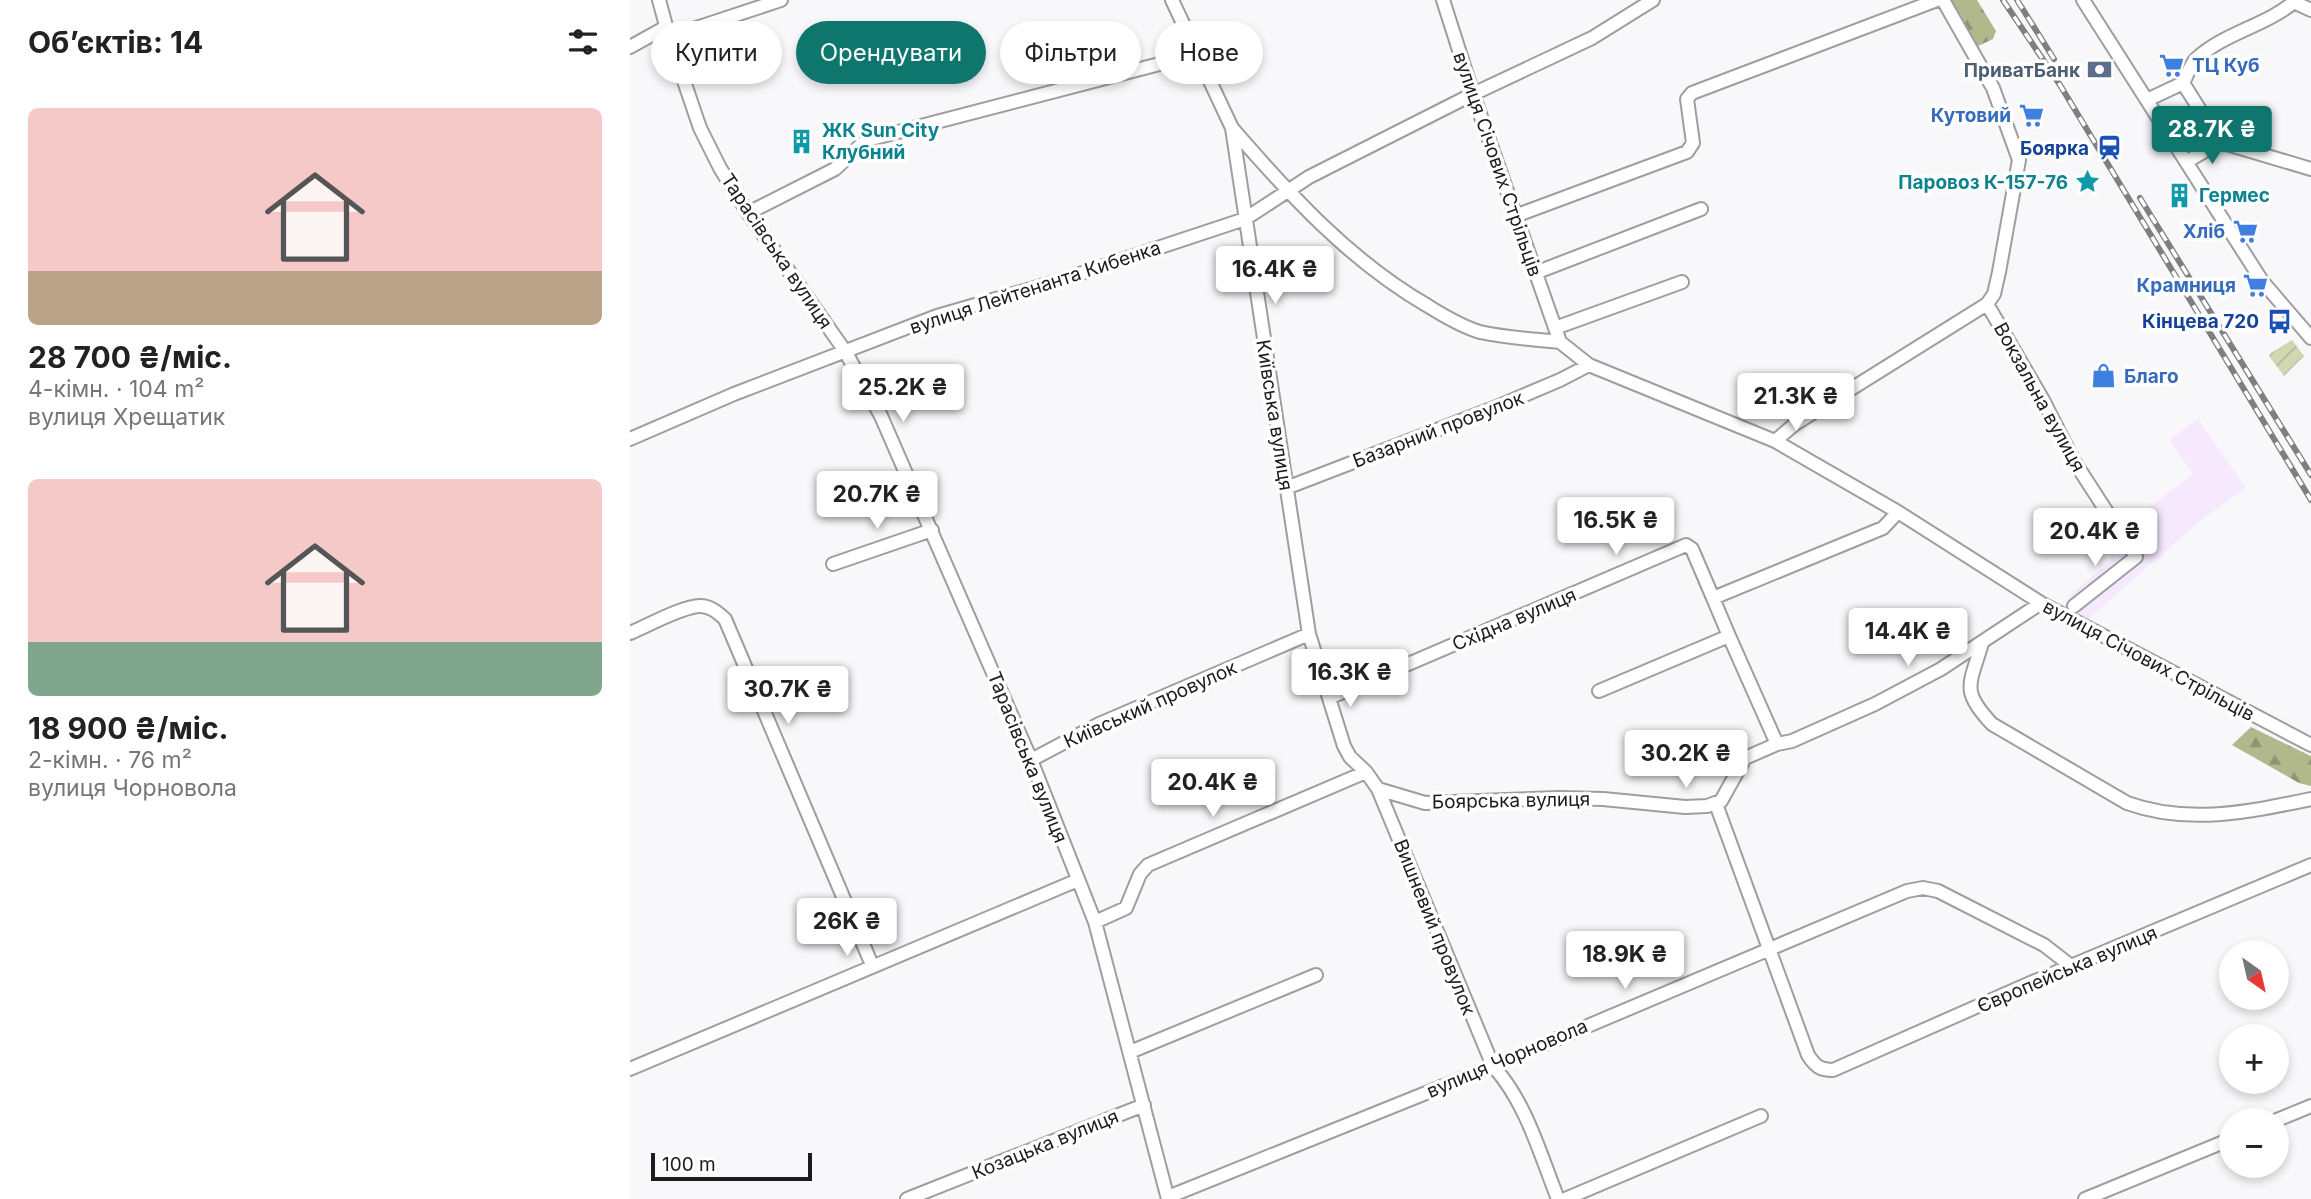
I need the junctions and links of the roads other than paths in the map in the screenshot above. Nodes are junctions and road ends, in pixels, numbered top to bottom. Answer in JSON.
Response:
{"nodes":[{"id":1,"x":659,"y":0,"type":"edge"},
{"id":2,"x":781,"y":0,"type":"edge"},
{"id":3,"x":1172,"y":0,"type":"edge"},
{"id":4,"x":1443,"y":0,"type":"edge"},
{"id":5,"x":1653,"y":0,"type":"edge"},
{"id":6,"x":1940,"y":0,"type":"edge"},
{"id":7,"x":2083,"y":0,"type":"edge"},
{"id":8,"x":2295,"y":1,"type":"edge"},
{"id":9,"x":2311,"y":10,"type":"edge"},
{"id":10,"x":665,"y":21,"type":"edge"},
{"id":11,"x":707,"y":21,"type":"edge"},
{"id":12,"x":1182,"y":21,"type":"edge"},
{"id":13,"x":651,"y":39,"type":"edge"},
{"id":14,"x":630,"y":47,"type":"edge"},
{"id":15,"x":1155,"y":65,"type":"edge"},
{"id":16,"x":2183,"y":83,"type":"junction"},
{"id":17,"x":685,"y":84,"type":"edge"},
{"id":18,"x":1211,"y":84,"type":"edge"},
{"id":19,"x":1473,"y":94,"type":"junction"},
{"id":20,"x":2147,"y":100,"type":"junction"},
{"id":21,"x":1231,"y":128,"type":"junction"},
{"id":22,"x":2220,"y":142,"type":"junction"},
{"id":23,"x":2186,"y":162,"type":"junction"},
{"id":24,"x":2311,"y":169,"type":"edge"},
{"id":25,"x":1286,"y":191,"type":"junction"},
{"id":26,"x":1701,"y":209,"type":"dead end"},
{"id":27,"x":748,"y":214,"type":"junction"},
{"id":28,"x":1515,"y":216,"type":"junction"},
{"id":29,"x":1245,"y":219,"type":"junction"},
{"id":30,"x":1535,"y":273,"type":"junction"},
{"id":31,"x":1682,"y":282,"type":"dead end"},
{"id":32,"x":1987,"y":304,"type":"junction"},
{"id":33,"x":1555,"y":328,"type":"junction"},
{"id":34,"x":2311,"y":338,"type":"edge"},
{"id":35,"x":1560,"y":342,"type":"junction"},
{"id":36,"x":845,"y":351,"type":"junction"},
{"id":37,"x":1588,"y":365,"type":"junction"},
{"id":38,"x":630,"y":439,"type":"edge"},
{"id":39,"x":1775,"y":441,"type":"junction"},
{"id":40,"x":1286,"y":488,"type":"junction"},
{"id":41,"x":1898,"y":512,"type":"junction"},
{"id":42,"x":932,"y":530,"type":"junction"},
{"id":43,"x":833,"y":564,"type":"dead end"},
{"id":44,"x":1713,"y":598,"type":"junction"},
{"id":45,"x":2041,"y":603,"type":"junction"},
{"id":46,"x":2074,"y":606,"type":"dead end"},
{"id":47,"x":630,"y":633,"type":"edge"},
{"id":48,"x":1309,"y":634,"type":"junction"},
{"id":49,"x":1729,"y":636,"type":"junction"},
{"id":50,"x":1982,"y":643,"type":"junction"},
{"id":51,"x":1599,"y":691,"type":"dead end"},
{"id":52,"x":1329,"y":698,"type":"junction"},
{"id":53,"x":1777,"y":744,"type":"junction"},
{"id":54,"x":2311,"y":745,"type":"edge"},
{"id":55,"x":1031,"y":760,"type":"junction"},
{"id":56,"x":1366,"y":772,"type":"junction"},
{"id":57,"x":1378,"y":789,"type":"junction"},
{"id":58,"x":2311,"y":799,"type":"edge"},
{"id":59,"x":1716,"y":804,"type":"junction"},
{"id":60,"x":2311,"y":865,"type":"edge"},
{"id":61,"x":1078,"y":880,"type":"junction"},
{"id":62,"x":1095,"y":922,"type":"junction"},
{"id":63,"x":1768,"y":949,"type":"junction"},
{"id":64,"x":872,"y":965,"type":"junction"},
{"id":65,"x":2071,"y":967,"type":"junction"},
{"id":66,"x":1317,"y":975,"type":"dead end"},
{"id":67,"x":1130,"y":1052,"type":"junction"},
{"id":68,"x":1493,"y":1066,"type":"junction"},
{"id":69,"x":630,"y":1069,"type":"edge"},
{"id":70,"x":1144,"y":1105,"type":"junction"},
{"id":71,"x":2311,"y":1106,"type":"edge"},
{"id":72,"x":2289,"y":1115,"type":"edge"},
{"id":73,"x":1761,"y":1116,"type":"dead end"},
{"id":74,"x":2219,"y":1144,"type":"edge"},
{"id":75,"x":2100,"y":1196,"type":"edge"},
{"id":76,"x":914,"y":1198,"type":"edge"},
{"id":77,"x":1168,"y":1198,"type":"edge"},
{"id":78,"x":1558,"y":1199,"type":"edge"},
{"id":79,"x":1565,"y":1199,"type":"edge"},
{"id":80,"x":2085,"y":1199,"type":"edge"}],
"edges":[{"from":1,"to":10,"type":"street","name":"Тарасівська вулиця"},
{"from":2,"to":11,"type":"street"},
{"from":3,"to":12,"type":"street","name":"Київська вулиця"},
{"from":4,"to":19,"type":"street","name":"вулиця Січових Стрільців"},
{"from":5,"to":19,"type":"street","name":"вулиця Лейтенанта Кибенка"},
{"from":6,"to":28,"type":"street"},
{"from":6,"to":32,"type":"street","name":"Вокзальна вулиця"},
{"from":7,"to":20,"type":"street"},
{"from":8,"to":9,"type":"street"},
{"from":8,"to":16,"type":"street"},
{"from":13,"to":14,"type":"street"},
{"from":15,"to":27,"type":"street"},
{"from":16,"to":20,"type":"street"},
{"from":16,"to":22,"type":"street"},
{"from":17,"to":27,"type":"street","name":"Тарасівська вулиця"},
{"from":18,"to":21,"type":"street","name":"Київська вулиця"},
{"from":19,"to":25,"type":"street","name":"вулиця Лейтенанта Кибенка"},
{"from":19,"to":28,"type":"street","name":"вулиця Січових Стрільців"},
{"from":20,"to":23,"type":"street"},
{"from":21,"to":25,"type":"street"},
{"from":21,"to":29,"type":"street","name":"Київська вулиця"},
{"from":22,"to":23,"type":"street"},
{"from":22,"to":24,"type":"street"},
{"from":23,"to":34,"type":"street"},
{"from":25,"to":29,"type":"street","name":"вулиця Лейтенанта Кибенка"},
{"from":25,"to":35,"type":"street"},
{"from":26,"to":30,"type":"street"},
{"from":27,"to":36,"type":"street","name":"Тарасівська вулиця"},
{"from":28,"to":30,"type":"street","name":"вулиця Січових Стрільців"},
{"from":29,"to":36,"type":"street","name":"вулиця Лейтенанта Кибенка"},
{"from":29,"to":40,"type":"street","name":"Київська вулиця"},
{"from":30,"to":33,"type":"street","name":"вулиця Січових Стрільців"},
{"from":31,"to":33,"type":"street"},
{"from":32,"to":39,"type":"street"},
{"from":32,"to":46,"type":"street","name":"Вокзальна вулиця"},
{"from":33,"to":35,"type":"street","name":"вулиця Січових Стрільців"},
{"from":35,"to":37,"type":"street","name":"вулиця Січових Стрільців"},
{"from":36,"to":38,"type":"street","name":"вулиця Лейтенанта Кибенка"},
{"from":36,"to":42,"type":"street","name":"Тарасівська вулиця"},
{"from":37,"to":39,"type":"street","name":"вулиця Січових Стрільців"},
{"from":37,"to":40,"type":"street","name":"Базарний провулок"},
{"from":39,"to":41,"type":"street","name":"вулиця Січових Стрільців"},
{"from":40,"to":48,"type":"street","name":"Київська вулиця"},
{"from":41,"to":44,"type":"street"},
{"from":41,"to":45,"type":"street","name":"вулиця Січових Стрільців"},
{"from":42,"to":43,"type":"street"},
{"from":42,"to":55,"type":"street","name":"Тарасівська вулиця"},
{"from":44,"to":49,"type":"street"},
{"from":44,"to":52,"type":"street","name":"Східна вулиця"},
{"from":45,"to":50,"type":"street"},
{"from":45,"to":54,"type":"street","name":"вулиця Січових Стрільців"},
{"from":47,"to":64,"type":"street"},
{"from":48,"to":52,"type":"street","name":"Київська вулиця"},
{"from":48,"to":55,"type":"street","name":"Київський провулок"},
{"from":49,"to":51,"type":"street"},
{"from":49,"to":53,"type":"street"},
{"from":50,"to":53,"type":"street"},
{"from":50,"to":58,"type":"street"},
{"from":52,"to":56,"type":"street","name":"Вишневий провулок"},
{"from":53,"to":59,"type":"street"},
{"from":55,"to":61,"type":"street","name":"Тарасівська вулиця"},
{"from":56,"to":57,"type":"street","name":"Вишневий провулок"},
{"from":56,"to":62,"type":"street"},
{"from":57,"to":59,"type":"street","name":"Боярська вулиця"},
{"from":57,"to":68,"type":"street","name":"Вишневий провулок"},
{"from":59,"to":63,"type":"street"},
{"from":60,"to":65,"type":"street","name":"Європейська вулиця"},
{"from":61,"to":62,"type":"street","name":"Тарасівська вулиця"},
{"from":61,"to":64,"type":"street"},
{"from":62,"to":67,"type":"street","name":"Тарасівська вулиця"},
{"from":63,"to":65,"type":"street","name":"вулиця Чорновола"},
{"from":63,"to":65,"type":"street","name":"Європейська вулиця"},
{"from":63,"to":68,"type":"street","name":"вулиця Чорновола"},
{"from":64,"to":69,"type":"street"},
{"from":66,"to":67,"type":"street"},
{"from":67,"to":70,"type":"street","name":"Тарасівська вулиця"},
{"from":68,"to":77,"type":"street","name":"вулиця Чорновола"},
{"from":68,"to":78,"type":"street","name":"Вишневий провулок"},
{"from":70,"to":76,"type":"street","name":"Козацька вулиця"},
{"from":70,"to":77,"type":"street","name":"Тарасівська вулиця"},
{"from":71,"to":72,"type":"street"},
{"from":73,"to":79,"type":"street"},
{"from":74,"to":75,"type":"street"},
{"from":75,"to":80,"type":"street"}]}
